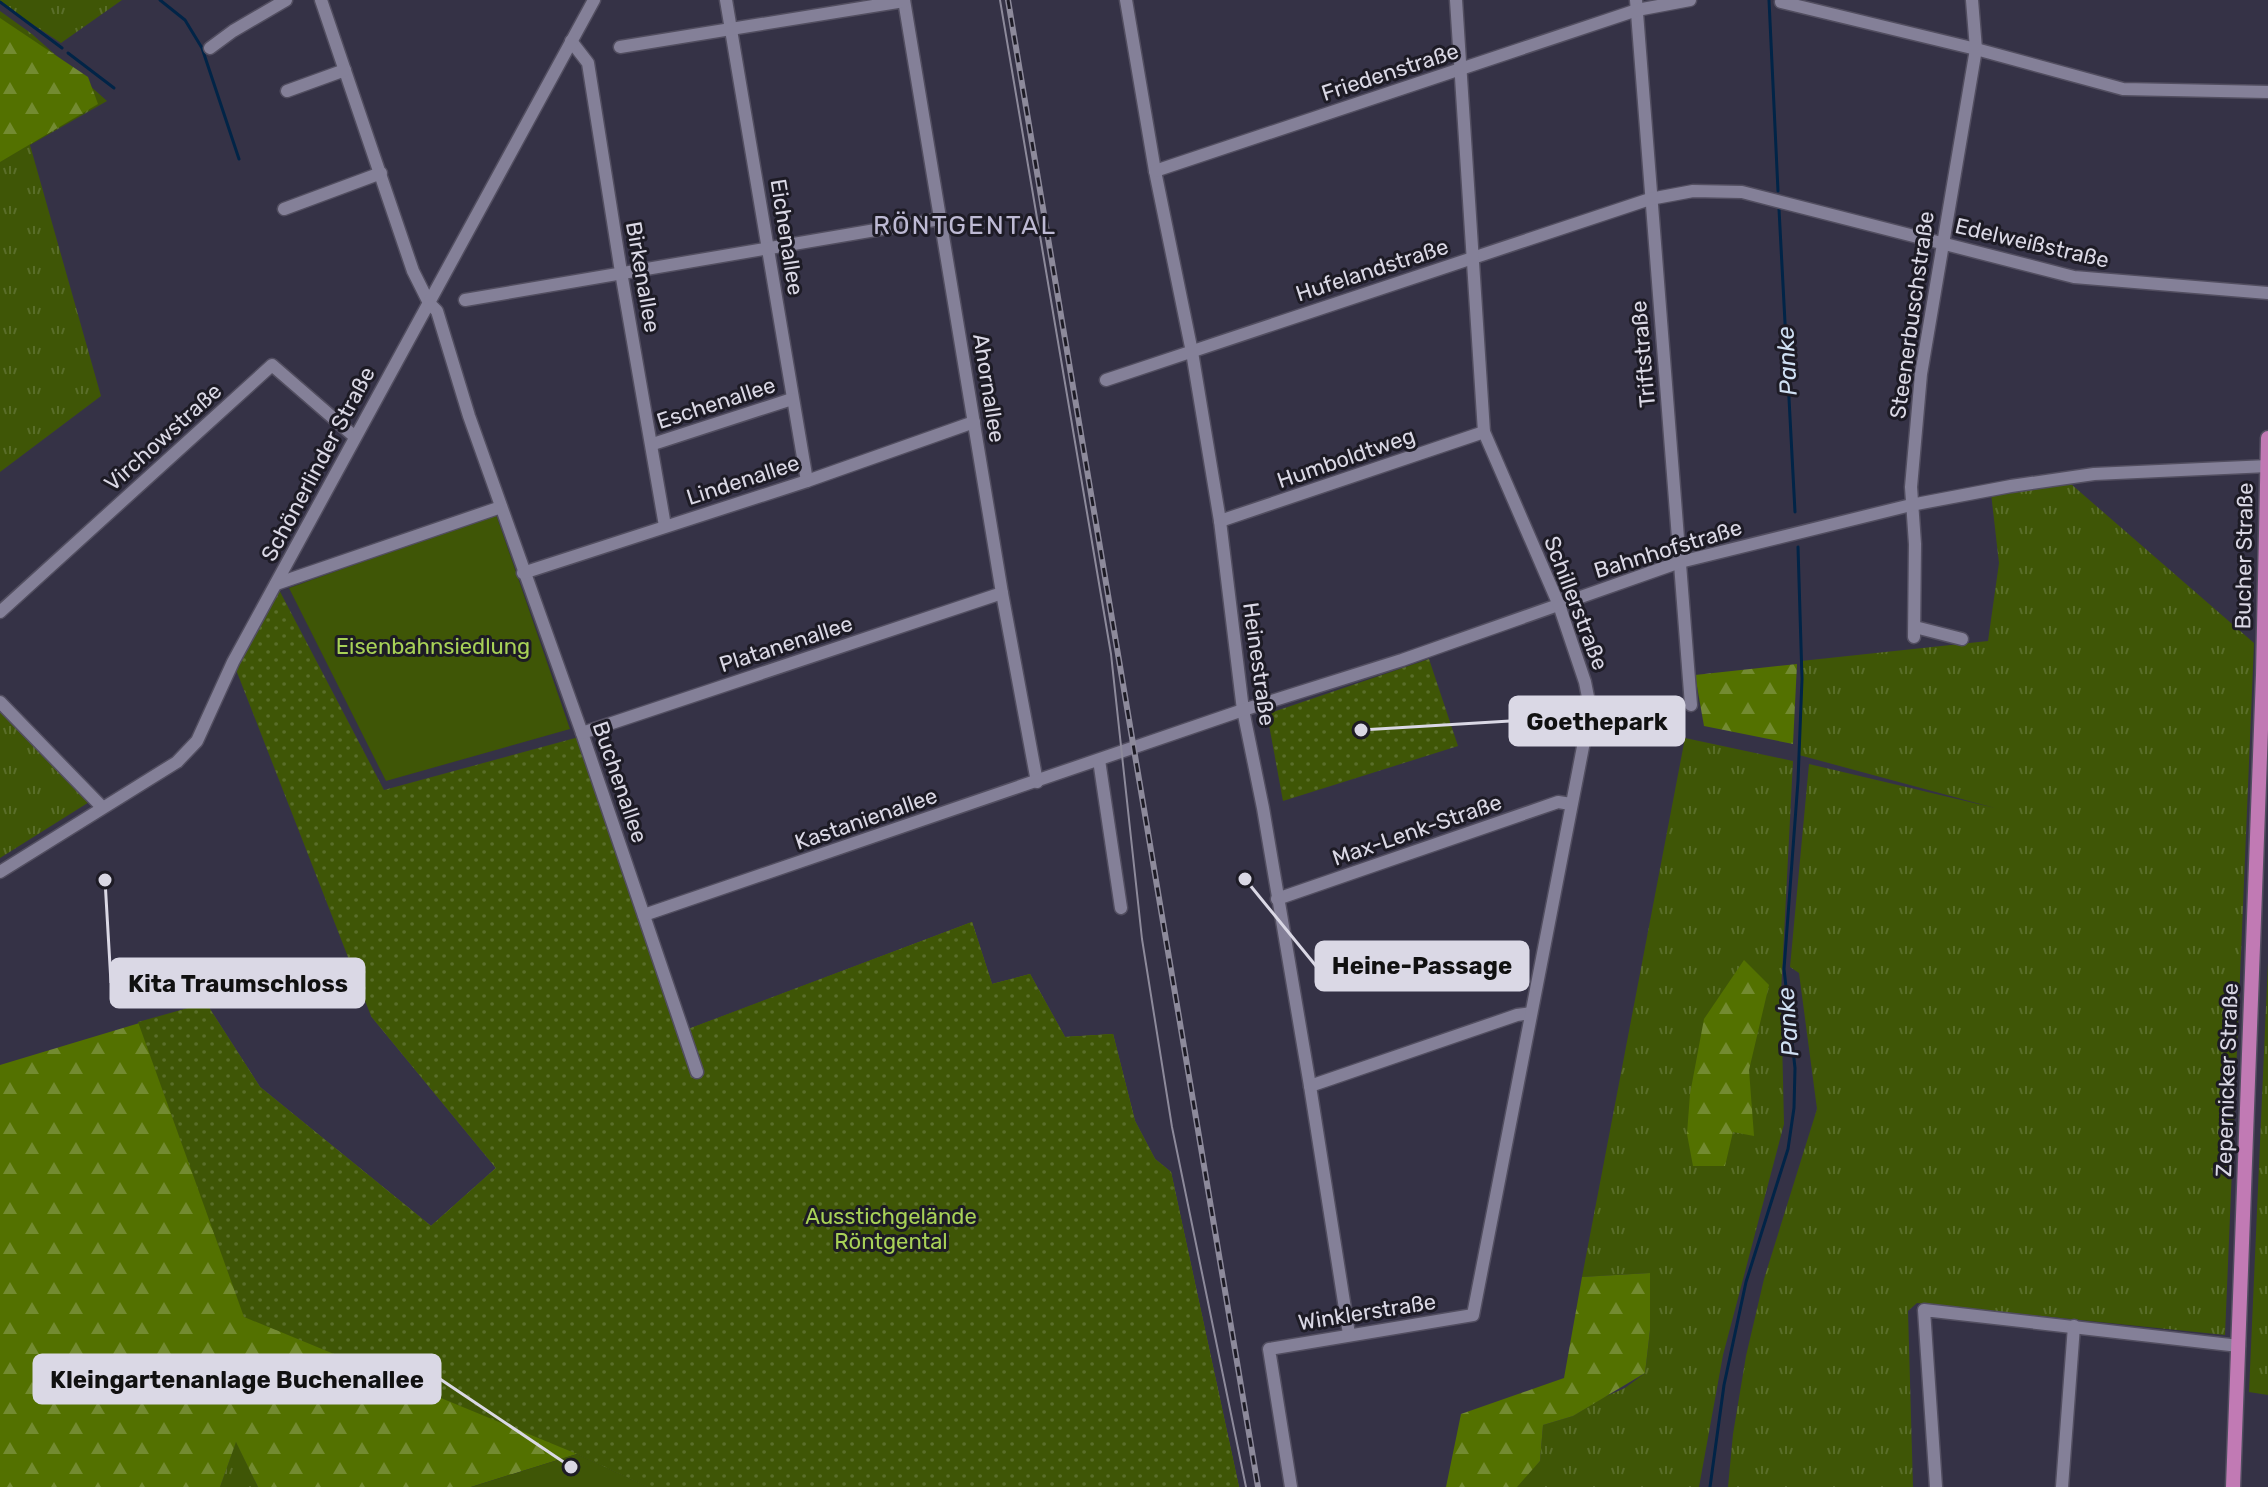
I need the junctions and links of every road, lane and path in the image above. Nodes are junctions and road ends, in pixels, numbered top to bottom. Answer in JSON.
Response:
{"nodes":[{"id":1,"x":286,"y":0,"type":"edge"},
{"id":2,"x":321,"y":0,"type":"edge"},
{"id":3,"x":594,"y":0,"type":"edge"},
{"id":4,"x":726,"y":0,"type":"edge"},
{"id":5,"x":904,"y":0,"type":"edge"},
{"id":6,"x":1126,"y":0,"type":"edge"},
{"id":7,"x":1456,"y":0,"type":"edge"},
{"id":8,"x":1690,"y":0,"type":"edge"},
{"id":9,"x":1972,"y":0,"type":"edge"},
{"id":10,"x":1781,"y":2,"type":"dead end"},
{"id":11,"x":1637,"y":5,"type":"edge"},
{"id":12,"x":732,"y":30,"type":"junction"},
{"id":13,"x":571,"y":41,"type":"junction"},
{"id":14,"x":620,"y":47,"type":"dead end"},
{"id":15,"x":210,"y":48,"type":"dead end"},
{"id":16,"x":1976,"y":49,"type":"junction"},
{"id":17,"x":345,"y":70,"type":"junction"},
{"id":18,"x":1460,"y":70,"type":"junction"},
{"id":19,"x":287,"y":91,"type":"dead end"},
{"id":20,"x":2268,"y":92,"type":"edge"},
{"id":21,"x":1155,"y":171,"type":"junction"},
{"id":22,"x":381,"y":173,"type":"junction"},
{"id":23,"x":1650,"y":199,"type":"junction"},
{"id":24,"x":284,"y":209,"type":"dead end"},
{"id":25,"x":940,"y":219,"type":"junction"},
{"id":26,"x":1942,"y":243,"type":"junction"},
{"id":27,"x":769,"y":247,"type":"junction"},
{"id":28,"x":1474,"y":257,"type":"junction"},
{"id":29,"x":621,"y":272,"type":"junction"},
{"id":30,"x":2268,"y":293,"type":"edge"},
{"id":31,"x":465,"y":300,"type":"dead end"},
{"id":32,"x":429,"y":303,"type":"junction"},
{"id":33,"x":1192,"y":352,"type":"junction"},
{"id":34,"x":1106,"y":380,"type":"dead end"},
{"id":35,"x":792,"y":399,"type":"junction"},
{"id":36,"x":974,"y":422,"type":"junction"},
{"id":37,"x":1484,"y":432,"type":"junction"},
{"id":38,"x":355,"y":437,"type":"junction"},
{"id":39,"x":2268,"y":438,"type":"edge"},
{"id":40,"x":653,"y":444,"type":"junction"},
{"id":41,"x":2268,"y":466,"type":"edge"},
{"id":42,"x":807,"y":481,"type":"junction"},
{"id":43,"x":1911,"y":505,"type":"junction"},
{"id":44,"x":501,"y":507,"type":"junction"},
{"id":45,"x":1220,"y":521,"type":"junction"},
{"id":46,"x":665,"y":526,"type":"junction"},
{"id":47,"x":1680,"y":562,"type":"junction"},
{"id":48,"x":523,"y":573,"type":"junction"},
{"id":49,"x":276,"y":584,"type":"junction"},
{"id":50,"x":1002,"y":593,"type":"junction"},
{"id":51,"x":2266,"y":602,"type":"edge"},
{"id":52,"x":1559,"y":605,"type":"junction"},
{"id":53,"x":0,"y":612,"type":"edge"},
{"id":54,"x":1962,"y":639,"type":"dead end"},
{"id":55,"x":2263,"y":675,"type":"joint"},
{"id":56,"x":0,"y":702,"type":"edge"},
{"id":57,"x":1691,"y":705,"type":"dead end"},
{"id":58,"x":1243,"y":710,"type":"junction"},
{"id":59,"x":582,"y":733,"type":"junction"},
{"id":60,"x":1099,"y":760,"type":"junction"},
{"id":61,"x":1037,"y":782,"type":"junction"},
{"id":62,"x":1571,"y":804,"type":"junction"},
{"id":63,"x":102,"y":807,"type":"junction"},
{"id":64,"x":0,"y":872,"type":"edge"},
{"id":65,"x":1277,"y":899,"type":"junction"},
{"id":66,"x":1121,"y":908,"type":"dead end"},
{"id":67,"x":644,"y":915,"type":"junction"},
{"id":68,"x":1531,"y":1013,"type":"junction"},
{"id":69,"x":697,"y":1072,"type":"dead end"},
{"id":70,"x":1310,"y":1086,"type":"junction"},
{"id":71,"x":1473,"y":1315,"type":"joint"},
{"id":72,"x":2074,"y":1326,"type":"junction"},
{"id":73,"x":1349,"y":1334,"type":"junction"},
{"id":74,"x":2239,"y":1346,"type":"junction"},
{"id":75,"x":1290,"y":1481,"type":"edge"},
{"id":76,"x":1936,"y":1487,"type":"edge"},
{"id":77,"x":2062,"y":1487,"type":"edge"},
{"id":78,"x":2233,"y":1487,"type":"edge"}],
"edges":[{"from":1,"to":15,"type":"street"},
{"from":2,"to":17,"type":"street","name":"Buchenallee"},
{"from":3,"to":13,"type":"street","name":"Schönerlinder Straße"},
{"from":4,"to":12,"type":"street","name":"Eichenallee"},
{"from":5,"to":12,"type":"street"},
{"from":5,"to":25,"type":"street","name":"Ahornallee"},
{"from":6,"to":21,"type":"street","name":"Heinestraße"},
{"from":7,"to":18,"type":"street","name":"Schillerstraße"},
{"from":8,"to":11,"type":"street","name":"Friedenstraße"},
{"from":9,"to":16,"type":"street","name":"Steenerbuschstraße"},
{"from":10,"to":16,"type":"street"},
{"from":11,"to":18,"type":"street","name":"Friedenstraße"},
{"from":11,"to":23,"type":"street","name":"Triftstraße"},
{"from":12,"to":14,"type":"street"},
{"from":12,"to":27,"type":"street","name":"Eichenallee"},
{"from":13,"to":29,"type":"street","name":"Birkenallee"},
{"from":13,"to":32,"type":"street","name":"Schönerlinder Straße"},
{"from":16,"to":20,"type":"street"},
{"from":16,"to":26,"type":"street","name":"Steenerbuschstraße"},
{"from":17,"to":19,"type":"street"},
{"from":17,"to":22,"type":"street","name":"Buchenallee"},
{"from":18,"to":21,"type":"street","name":"Friedenstraße"},
{"from":18,"to":28,"type":"street","name":"Schillerstraße"},
{"from":21,"to":33,"type":"street","name":"Heinestraße"},
{"from":22,"to":24,"type":"street"},
{"from":22,"to":32,"type":"street","name":"Buchenallee"},
{"from":23,"to":26,"type":"street","name":"Edelweißstraße"},
{"from":23,"to":28,"type":"street","name":"Hufelandstraße"},
{"from":23,"to":47,"type":"street","name":"Triftstraße"},
{"from":25,"to":27,"type":"street"},
{"from":25,"to":36,"type":"street","name":"Ahornallee"},
{"from":26,"to":30,"type":"street","name":"Edelweißstraße"},
{"from":26,"to":43,"type":"street","name":"Steenerbuschstraße"},
{"from":27,"to":29,"type":"street"},
{"from":27,"to":35,"type":"street","name":"Eichenallee"},
{"from":28,"to":33,"type":"street","name":"Hufelandstraße"},
{"from":28,"to":37,"type":"street","name":"Schillerstraße"},
{"from":29,"to":31,"type":"street"},
{"from":29,"to":40,"type":"street","name":"Birkenallee"},
{"from":32,"to":38,"type":"street","name":"Schönerlinder Straße"},
{"from":32,"to":44,"type":"street","name":"Buchenallee"},
{"from":33,"to":34,"type":"street","name":"Hufelandstraße"},
{"from":33,"to":45,"type":"street","name":"Heinestraße"},
{"from":35,"to":40,"type":"street","name":"Eschenallee"},
{"from":35,"to":42,"type":"street","name":"Eichenallee"},
{"from":36,"to":42,"type":"street","name":"Lindenallee"},
{"from":36,"to":50,"type":"street","name":"Ahornallee"},
{"from":37,"to":45,"type":"street","name":"Humboldtweg"},
{"from":37,"to":52,"type":"street","name":"Schillerstraße"},
{"from":38,"to":49,"type":"street","name":"Schönerlinder Straße"},
{"from":38,"to":53,"type":"street","name":"Virchowstraße"},
{"from":39,"to":41,"type":"main road","name":"Bucher Straße"},
{"from":40,"to":46,"type":"street","name":"Birkenallee"},
{"from":41,"to":43,"type":"street","name":"Bahnhofstraße"},
{"from":41,"to":51,"type":"main road","name":"Bucher Straße"},
{"from":42,"to":46,"type":"street","name":"Lindenallee"},
{"from":43,"to":47,"type":"street","name":"Bahnhofstraße"},
{"from":43,"to":54,"type":"street","name":"Steenerbuschstraße"},
{"from":44,"to":48,"type":"street","name":"Buchenallee"},
{"from":44,"to":49,"type":"street"},
{"from":45,"to":58,"type":"street","name":"Heinestraße"},
{"from":46,"to":48,"type":"street","name":"Lindenallee"},
{"from":47,"to":52,"type":"street","name":"Bahnhofstraße"},
{"from":47,"to":57,"type":"street","name":"Triftstraße"},
{"from":48,"to":59,"type":"street","name":"Buchenallee"},
{"from":49,"to":63,"type":"street","name":"Schönerlinder Straße"},
{"from":50,"to":59,"type":"street","name":"Platanenallee"},
{"from":50,"to":61,"type":"street","name":"Ahornallee"},
{"from":51,"to":55,"type":"main road","name":"Bucher Straße"},
{"from":52,"to":58,"type":"street","name":"Bahnhofstraße"},
{"from":52,"to":62,"type":"street","name":"Schillerstraße"},
{"from":55,"to":74,"type":"main road","name":"Zepernicker Straße"},
{"from":56,"to":63,"type":"street"},
{"from":58,"to":60,"type":"street","name":"Bahnhofstraße"},
{"from":58,"to":65,"type":"street","name":"Heinestraße"},
{"from":59,"to":67,"type":"street","name":"Buchenallee"},
{"from":60,"to":61,"type":"street","name":"Kastanienallee"},
{"from":60,"to":66,"type":"street"},
{"from":61,"to":67,"type":"street","name":"Kastanienallee"},
{"from":62,"to":65,"type":"street","name":"Max-Lenk-Straße"},
{"from":62,"to":68,"type":"street","name":"Schillerstraße"},
{"from":63,"to":64,"type":"street","name":"Schönerlinder Straße"},
{"from":65,"to":70,"type":"street","name":"Heinestraße"},
{"from":67,"to":69,"type":"street","name":"Buchenallee"},
{"from":68,"to":70,"type":"street"},
{"from":68,"to":71,"type":"street","name":"Schillerstraße"},
{"from":70,"to":73,"type":"street","name":"Heinestraße"},
{"from":71,"to":73,"type":"street","name":"Winklerstraße"},
{"from":72,"to":74,"type":"street"},
{"from":72,"to":76,"type":"street"},
{"from":72,"to":77,"type":"street"},
{"from":73,"to":75,"type":"street","name":"Winklerstraße"},
{"from":74,"to":78,"type":"main road","name":"Zepernicker Straße"}]}
